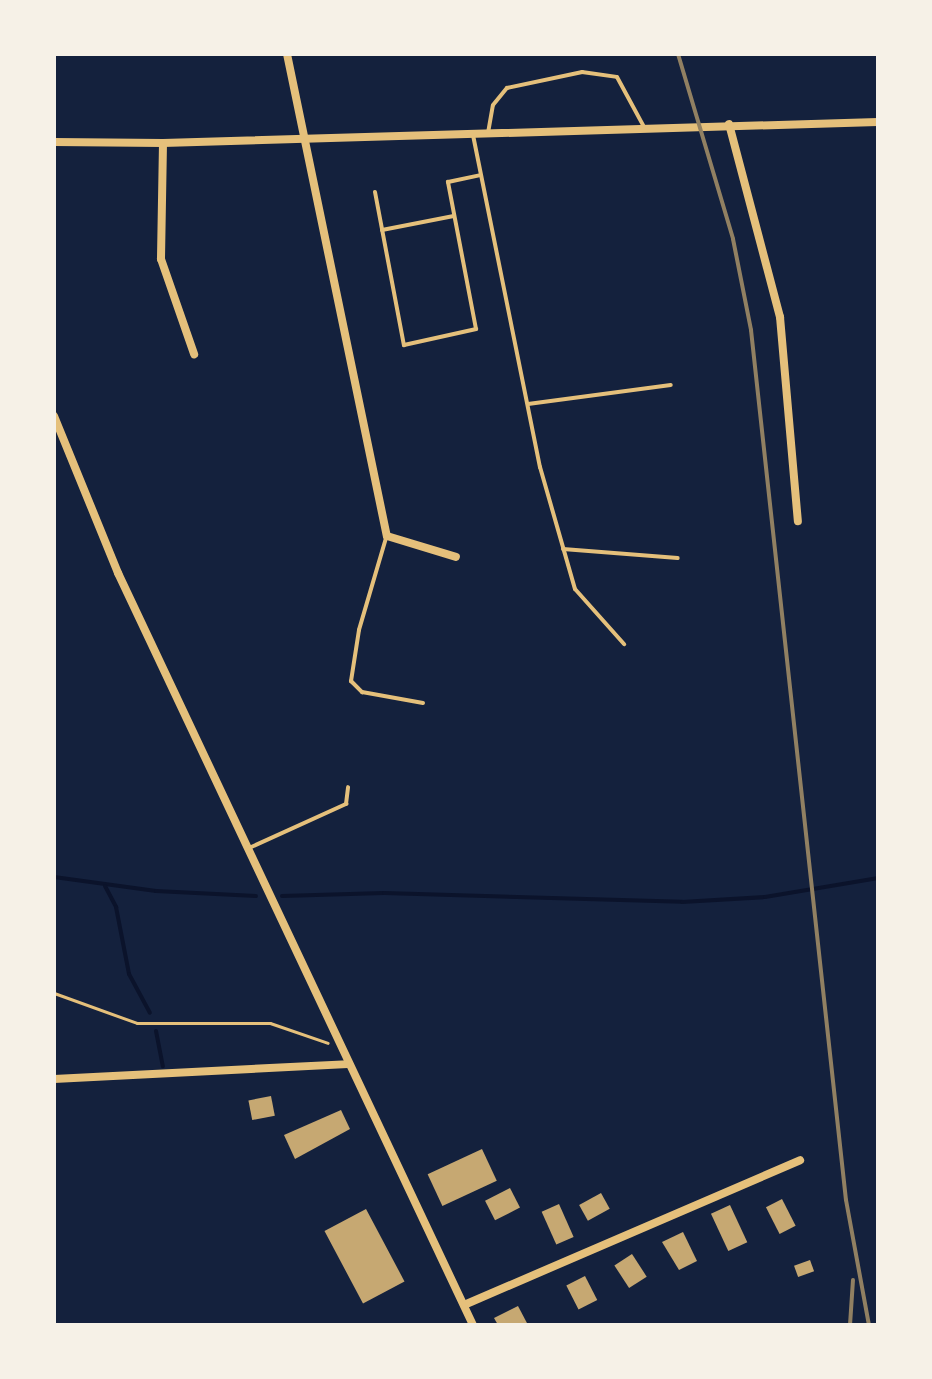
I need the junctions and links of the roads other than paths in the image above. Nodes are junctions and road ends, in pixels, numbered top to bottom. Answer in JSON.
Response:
{"nodes":[{"id":1,"x":287,"y":54,"type":"edge"},
{"id":2,"x":878,"y":122,"type":"edge"},
{"id":3,"x":729,"y":124,"type":"junction"},
{"id":4,"x":644,"y":127,"type":"junction"},
{"id":5,"x":472,"y":133,"type":"junction"},
{"id":6,"x":488,"y":133,"type":"junction"},
{"id":7,"x":305,"y":139,"type":"junction"},
{"id":8,"x":54,"y":142,"type":"edge"},
{"id":9,"x":163,"y":143,"type":"junction"},
{"id":10,"x":480,"y":175,"type":"junction"},
{"id":11,"x":375,"y":192,"type":"dead end"},
{"id":12,"x":454,"y":216,"type":"junction"},
{"id":13,"x":382,"y":230,"type":"junction"},
{"id":14,"x":194,"y":354,"type":"dead end"},
{"id":15,"x":671,"y":385,"type":"dead end"},
{"id":16,"x":528,"y":404,"type":"junction"},
{"id":17,"x":54,"y":416,"type":"edge"},
{"id":18,"x":798,"y":521,"type":"dead end"},
{"id":19,"x":387,"y":536,"type":"junction"},
{"id":20,"x":563,"y":549,"type":"junction"},
{"id":21,"x":456,"y":557,"type":"dead end"},
{"id":22,"x":678,"y":558,"type":"dead end"},
{"id":23,"x":624,"y":644,"type":"dead end"},
{"id":24,"x":423,"y":703,"type":"dead end"},
{"id":25,"x":348,"y":787,"type":"dead end"},
{"id":26,"x":247,"y":849,"type":"junction"},
{"id":27,"x":348,"y":1064,"type":"junction"},
{"id":28,"x":54,"y":1079,"type":"edge"},
{"id":29,"x":800,"y":1160,"type":"dead end"},
{"id":30,"x":464,"y":1305,"type":"junction"},
{"id":31,"x":473,"y":1325,"type":"edge"}],
"edges":[{"from":1,"to":7,"type":"street"},
{"from":2,"to":3,"type":"street"},
{"from":3,"to":4,"type":"street"},
{"from":3,"to":18,"type":"street"},
{"from":4,"to":6,"type":"street"},
{"from":4,"to":6,"type":"lane"},
{"from":5,"to":6,"type":"street"},
{"from":5,"to":7,"type":"street"},
{"from":5,"to":10,"type":"lane"},
{"from":7,"to":9,"type":"street"},
{"from":7,"to":19,"type":"street"},
{"from":8,"to":9,"type":"street"},
{"from":9,"to":14,"type":"street"},
{"from":10,"to":12,"type":"lane"},
{"from":10,"to":16,"type":"lane"},
{"from":11,"to":13,"type":"lane"},
{"from":12,"to":13,"type":"lane"},
{"from":12,"to":13,"type":"lane"},
{"from":15,"to":16,"type":"lane"},
{"from":16,"to":20,"type":"lane"},
{"from":17,"to":26,"type":"street"},
{"from":19,"to":21,"type":"street"},
{"from":19,"to":24,"type":"lane"},
{"from":20,"to":22,"type":"lane"},
{"from":20,"to":23,"type":"lane"},
{"from":25,"to":26,"type":"lane"},
{"from":26,"to":27,"type":"street"},
{"from":27,"to":28,"type":"street"},
{"from":27,"to":30,"type":"street"},
{"from":29,"to":30,"type":"street"},
{"from":30,"to":31,"type":"street"}]}
